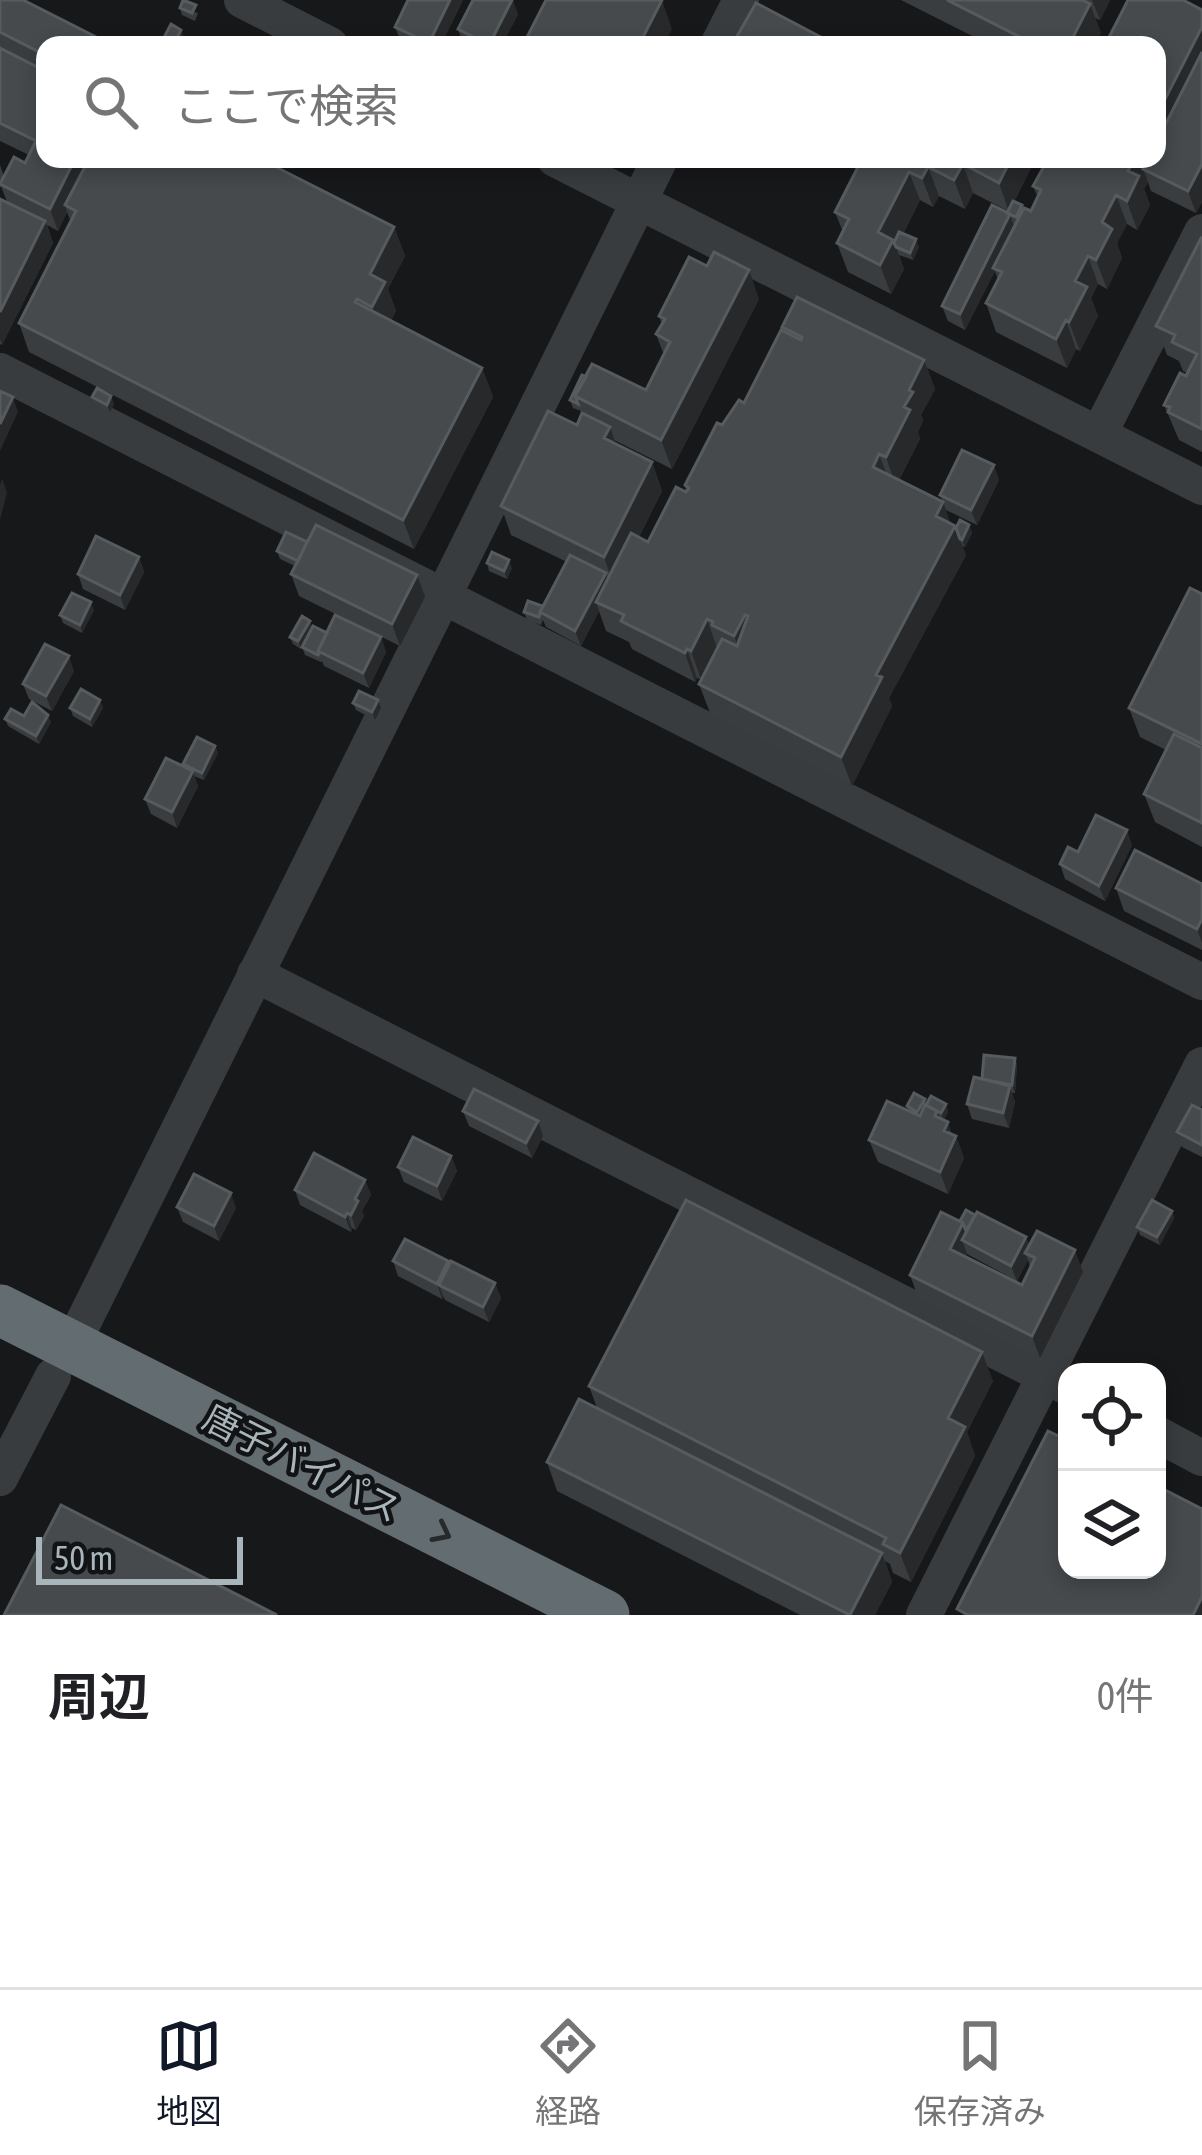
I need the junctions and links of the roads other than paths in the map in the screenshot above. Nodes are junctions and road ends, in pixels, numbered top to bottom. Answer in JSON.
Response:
{"nodes":[{"id":1,"x":242,"y":0,"type":"edge"},
{"id":2,"x":741,"y":0,"type":"edge"},
{"id":3,"x":312,"y":36,"type":"edge"},
{"id":4,"x":723,"y":36,"type":"edge"},
{"id":5,"x":572,"y":168,"type":"edge"},
{"id":6,"x":656,"y":168,"type":"edge"},
{"id":7,"x":639,"y":202,"type":"junction"},
{"id":8,"x":1202,"y":232,"type":"edge"},
{"id":9,"x":0,"y":371,"type":"edge"},
{"id":10,"x":1099,"y":434,"type":"junction"},
{"id":11,"x":1202,"y":487,"type":"edge"},
{"id":12,"x":444,"y":595,"type":"junction"},
{"id":13,"x":255,"y":974,"type":"junction"},
{"id":14,"x":1202,"y":982,"type":"edge"},
{"id":15,"x":1202,"y":1065,"type":"edge"},
{"id":16,"x":0,"y":1310,"type":"edge"},
{"id":17,"x":0,"y":1349,"type":"edge"},
{"id":18,"x":62,"y":1361,"type":"junction"},
{"id":19,"x":1056,"y":1381,"type":"edge"},
{"id":20,"x":1166,"y":1439,"type":"edge"},
{"id":21,"x":1202,"y":1458,"type":"edge"},
{"id":22,"x":0,"y":1478,"type":"edge"},
{"id":23,"x":526,"y":1615,"type":"edge"},
{"id":24,"x":604,"y":1615,"type":"edge"},
{"id":25,"x":924,"y":1615,"type":"edge"}],
"edges":[{"from":1,"to":3,"type":"street"},
{"from":2,"to":4,"type":"street"},
{"from":5,"to":7,"type":"street"},
{"from":6,"to":7,"type":"street"},
{"from":7,"to":10,"type":"street"},
{"from":7,"to":12,"type":"street"},
{"from":8,"to":10,"type":"street"},
{"from":9,"to":12,"type":"street"},
{"from":10,"to":11,"type":"street"},
{"from":12,"to":13,"type":"street"},
{"from":12,"to":14,"type":"street"},
{"from":13,"to":18,"type":"street"},
{"from":13,"to":19,"type":"street"},
{"from":15,"to":19,"type":"street"},
{"from":16,"to":18,"type":"highway","name":"唐子バイパス"},
{"from":17,"to":18,"type":"highway","name":"唐子バイパス"},
{"from":18,"to":22,"type":"street"},
{"from":18,"to":23,"type":"highway","name":"唐子バイパス"},
{"from":18,"to":24,"type":"highway","name":"唐子バイパス","one_way":true},
{"from":19,"to":25,"type":"street"},
{"from":20,"to":21,"type":"street"}]}
